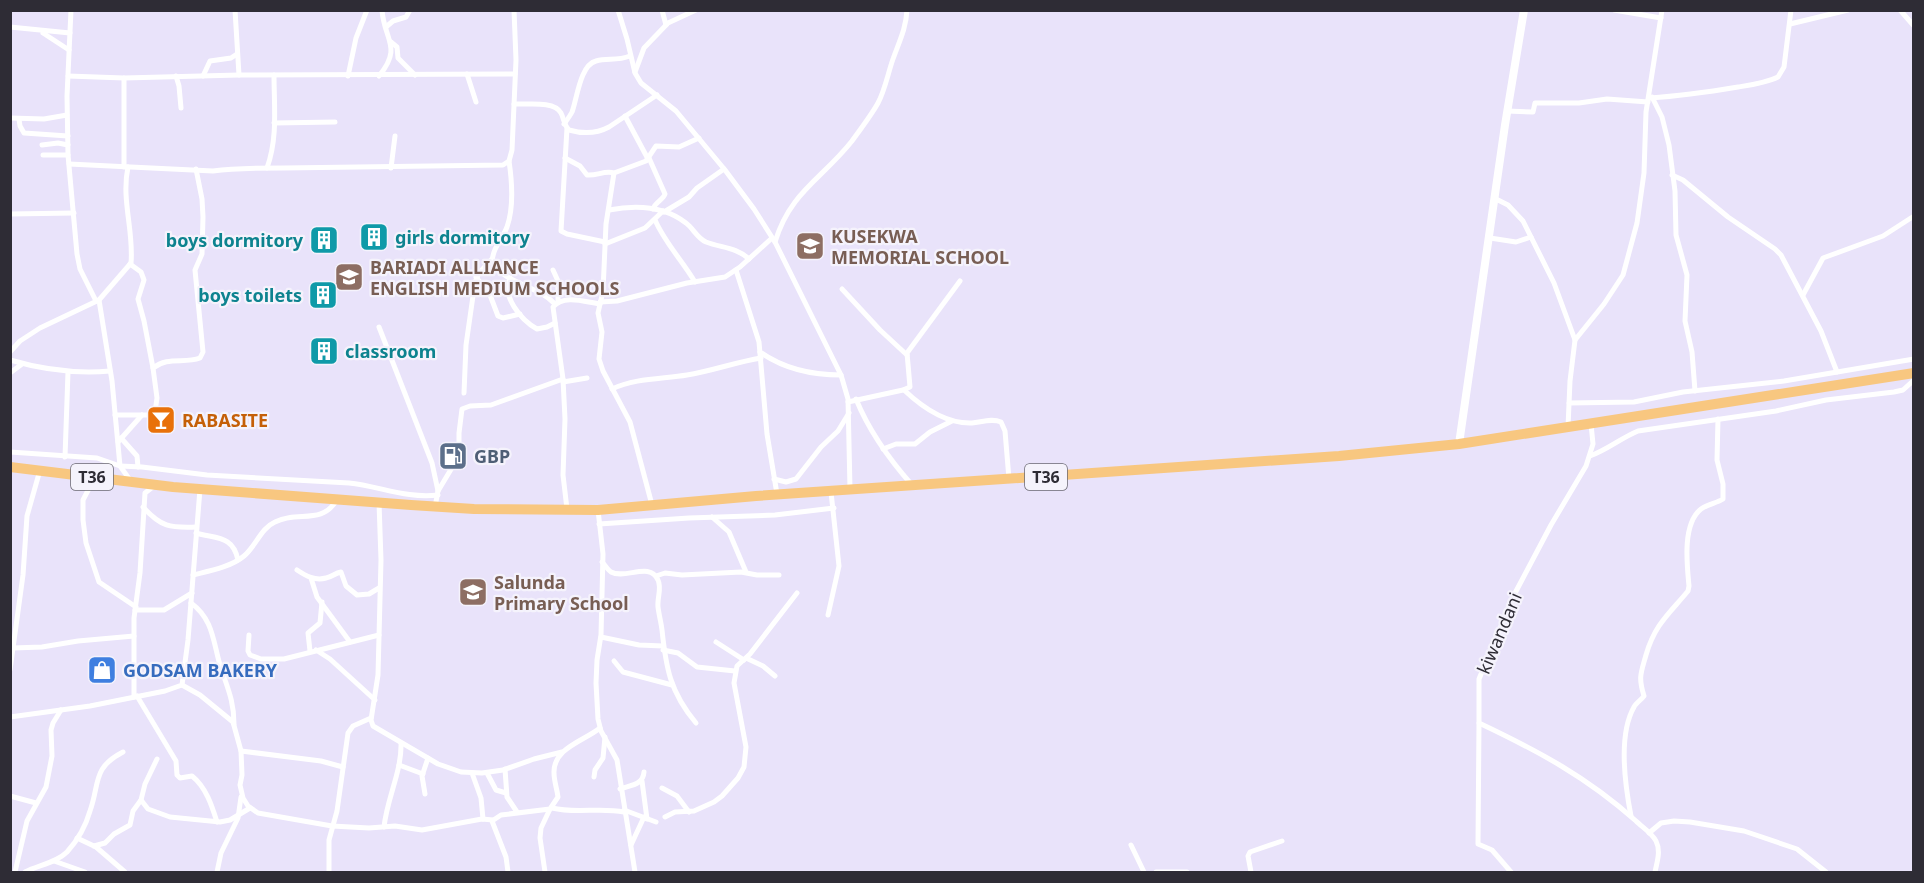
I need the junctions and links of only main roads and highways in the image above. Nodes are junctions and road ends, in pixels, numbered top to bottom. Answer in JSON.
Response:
{"nodes":[{"id":1,"x":1914,"y":373,"type":"edge"},
{"id":2,"x":11,"y":467,"type":"edge"}],
"edges":[{"from":1,"to":2,"type":"highway","number":"T36"}]}
